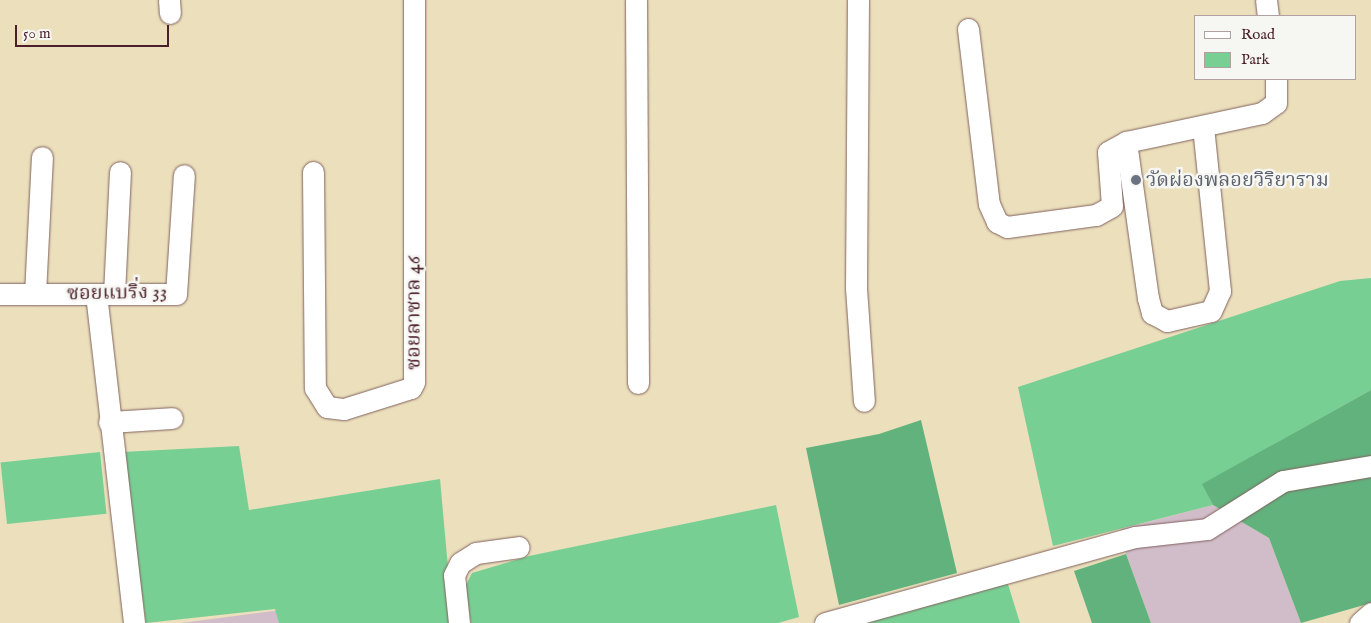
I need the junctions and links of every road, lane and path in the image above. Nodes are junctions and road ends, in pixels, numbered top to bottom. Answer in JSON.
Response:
{"nodes":[{"id":1,"x":414,"y":0,"type":"edge"},
{"id":2,"x":636,"y":0,"type":"edge"},
{"id":3,"x":858,"y":0,"type":"edge"},
{"id":4,"x":1266,"y":0,"type":"edge"},
{"id":5,"x":1268,"y":15,"type":"edge"},
{"id":6,"x":968,"y":29,"type":"dead end"},
{"id":7,"x":1276,"y":80,"type":"edge"},
{"id":8,"x":1203,"y":127,"type":"junction"},
{"id":9,"x":1126,"y":142,"type":"junction"},
{"id":10,"x":42,"y":157,"type":"dead end"},
{"id":11,"x":120,"y":172,"type":"dead end"},
{"id":12,"x":313,"y":172,"type":"dead end"},
{"id":13,"x":184,"y":175,"type":"dead end"},
{"id":14,"x":0,"y":294,"type":"edge"},
{"id":15,"x":36,"y":294,"type":"junction"},
{"id":16,"x":105,"y":294,"type":"junction"},
{"id":17,"x":638,"y":383,"type":"dead end"},
{"id":18,"x":864,"y":401,"type":"dead end"},
{"id":19,"x":172,"y":418,"type":"dead end"},
{"id":20,"x":108,"y":422,"type":"junction"},
{"id":21,"x":1371,"y":466,"type":"edge"},
{"id":22,"x":519,"y":547,"type":"dead end"},
{"id":23,"x":1371,"y":613,"type":"edge"},
{"id":24,"x":134,"y":623,"type":"edge"},
{"id":25,"x":458,"y":623,"type":"edge"},
{"id":26,"x":825,"y":623,"type":"edge"},
{"id":27,"x":1360,"y":623,"type":"edge"}],
"edges":[{"from":1,"to":12,"type":"street","name":"ซอยลาซาล 46"},
{"from":2,"to":17,"type":"street"},
{"from":3,"to":18,"type":"street"},
{"from":4,"to":5,"type":"street"},
{"from":6,"to":9,"type":"street"},
{"from":7,"to":8,"type":"street"},
{"from":8,"to":9,"type":"street"},
{"from":8,"to":9,"type":"street"},
{"from":10,"to":15,"type":"street"},
{"from":11,"to":16,"type":"street"},
{"from":13,"to":16,"type":"street","name":"ซอยแบริ่ง 33"},
{"from":14,"to":15,"type":"street","name":"ซอยแบริ่ง 33"},
{"from":15,"to":16,"type":"street","name":"ซอยแบริ่ง 33"},
{"from":16,"to":20,"type":"street"},
{"from":19,"to":20,"type":"street"},
{"from":20,"to":24,"type":"street"},
{"from":21,"to":26,"type":"street"},
{"from":22,"to":25,"type":"street"},
{"from":23,"to":27,"type":"street"}]}
